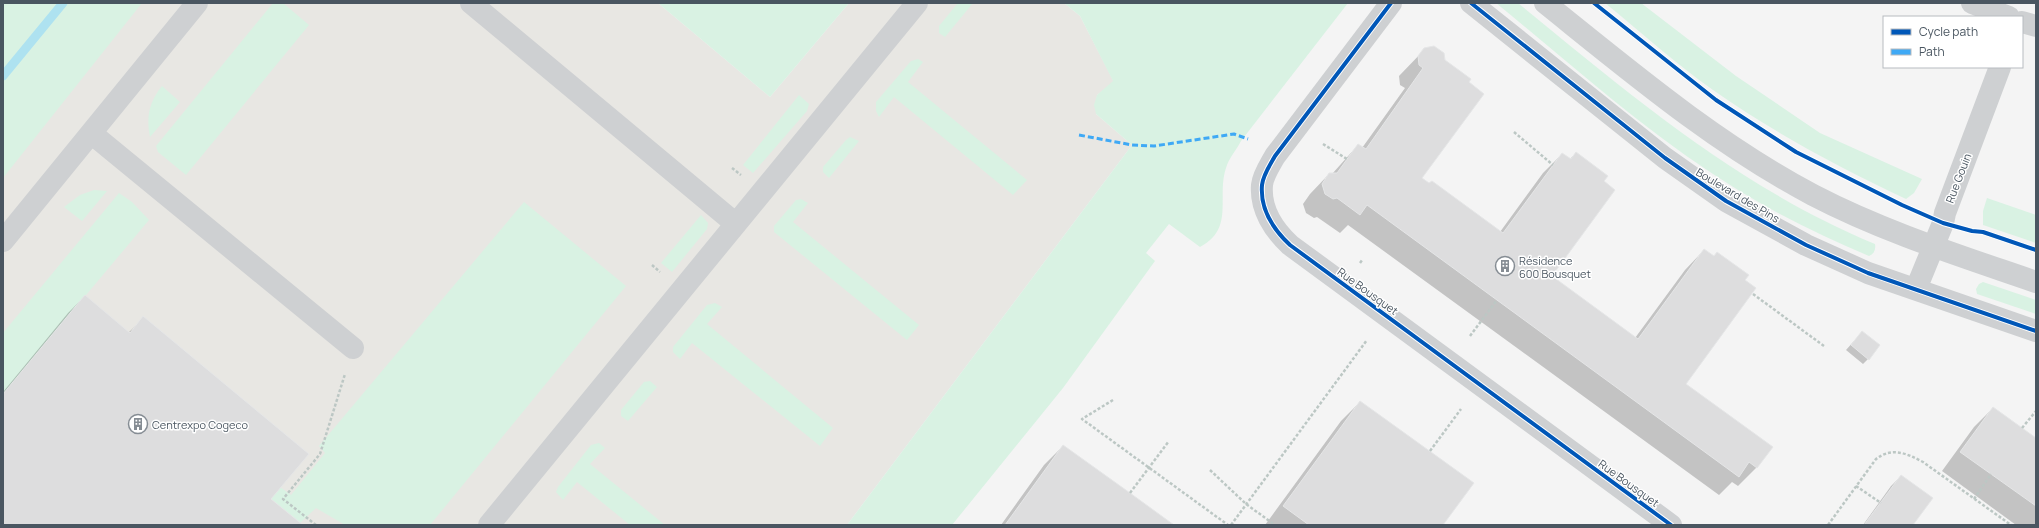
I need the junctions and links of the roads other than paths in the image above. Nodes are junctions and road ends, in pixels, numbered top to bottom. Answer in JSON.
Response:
{"nodes":[{"id":1,"x":197,"y":3,"type":"edge"},
{"id":2,"x":471,"y":3,"type":"edge"},
{"id":3,"x":917,"y":3,"type":"edge"},
{"id":4,"x":1392,"y":3,"type":"edge"},
{"id":5,"x":1471,"y":3,"type":"edge"},
{"id":6,"x":1545,"y":3,"type":"edge"},
{"id":7,"x":1972,"y":3,"type":"edge"},
{"id":8,"x":2006,"y":16,"type":"edge"},
{"id":9,"x":2023,"y":22,"type":"edge"},
{"id":10,"x":2036,"y":26,"type":"edge"},
{"id":11,"x":2000,"y":68,"type":"edge"},
{"id":12,"x":91,"y":133,"type":"junction"},
{"id":13,"x":736,"y":224,"type":"junction"},
{"id":14,"x":3,"y":241,"type":"edge"},
{"id":15,"x":1933,"y":246,"type":"junction"},
{"id":16,"x":2036,"y":282,"type":"edge"},
{"id":17,"x":1916,"y":289,"type":"junction"},
{"id":18,"x":2036,"y":331,"type":"edge"},
{"id":19,"x":353,"y":348,"type":"road end"},
{"id":20,"x":489,"y":525,"type":"edge"},
{"id":21,"x":1671,"y":525,"type":"edge"}],
"edges":[{"from":1,"to":12,"type":"street"},
{"from":2,"to":13,"type":"street"},
{"from":3,"to":13,"type":"street"},
{"from":4,"to":21,"type":"street","name":"Rue Bousquet"},
{"from":5,"to":17,"type":"street","name":"Boulevard des Pins"},
{"from":6,"to":15,"type":"street"},
{"from":7,"to":8,"type":"street"},
{"from":9,"to":10,"type":"street"},
{"from":11,"to":15,"type":"street","name":"Rue Gouin"},
{"from":12,"to":14,"type":"street"},
{"from":12,"to":19,"type":"street"},
{"from":13,"to":20,"type":"street"},
{"from":15,"to":16,"type":"street"},
{"from":15,"to":17,"type":"street","name":"Rue Gouin"},
{"from":17,"to":18,"type":"street","name":"Boulevard des Pins"}]}
